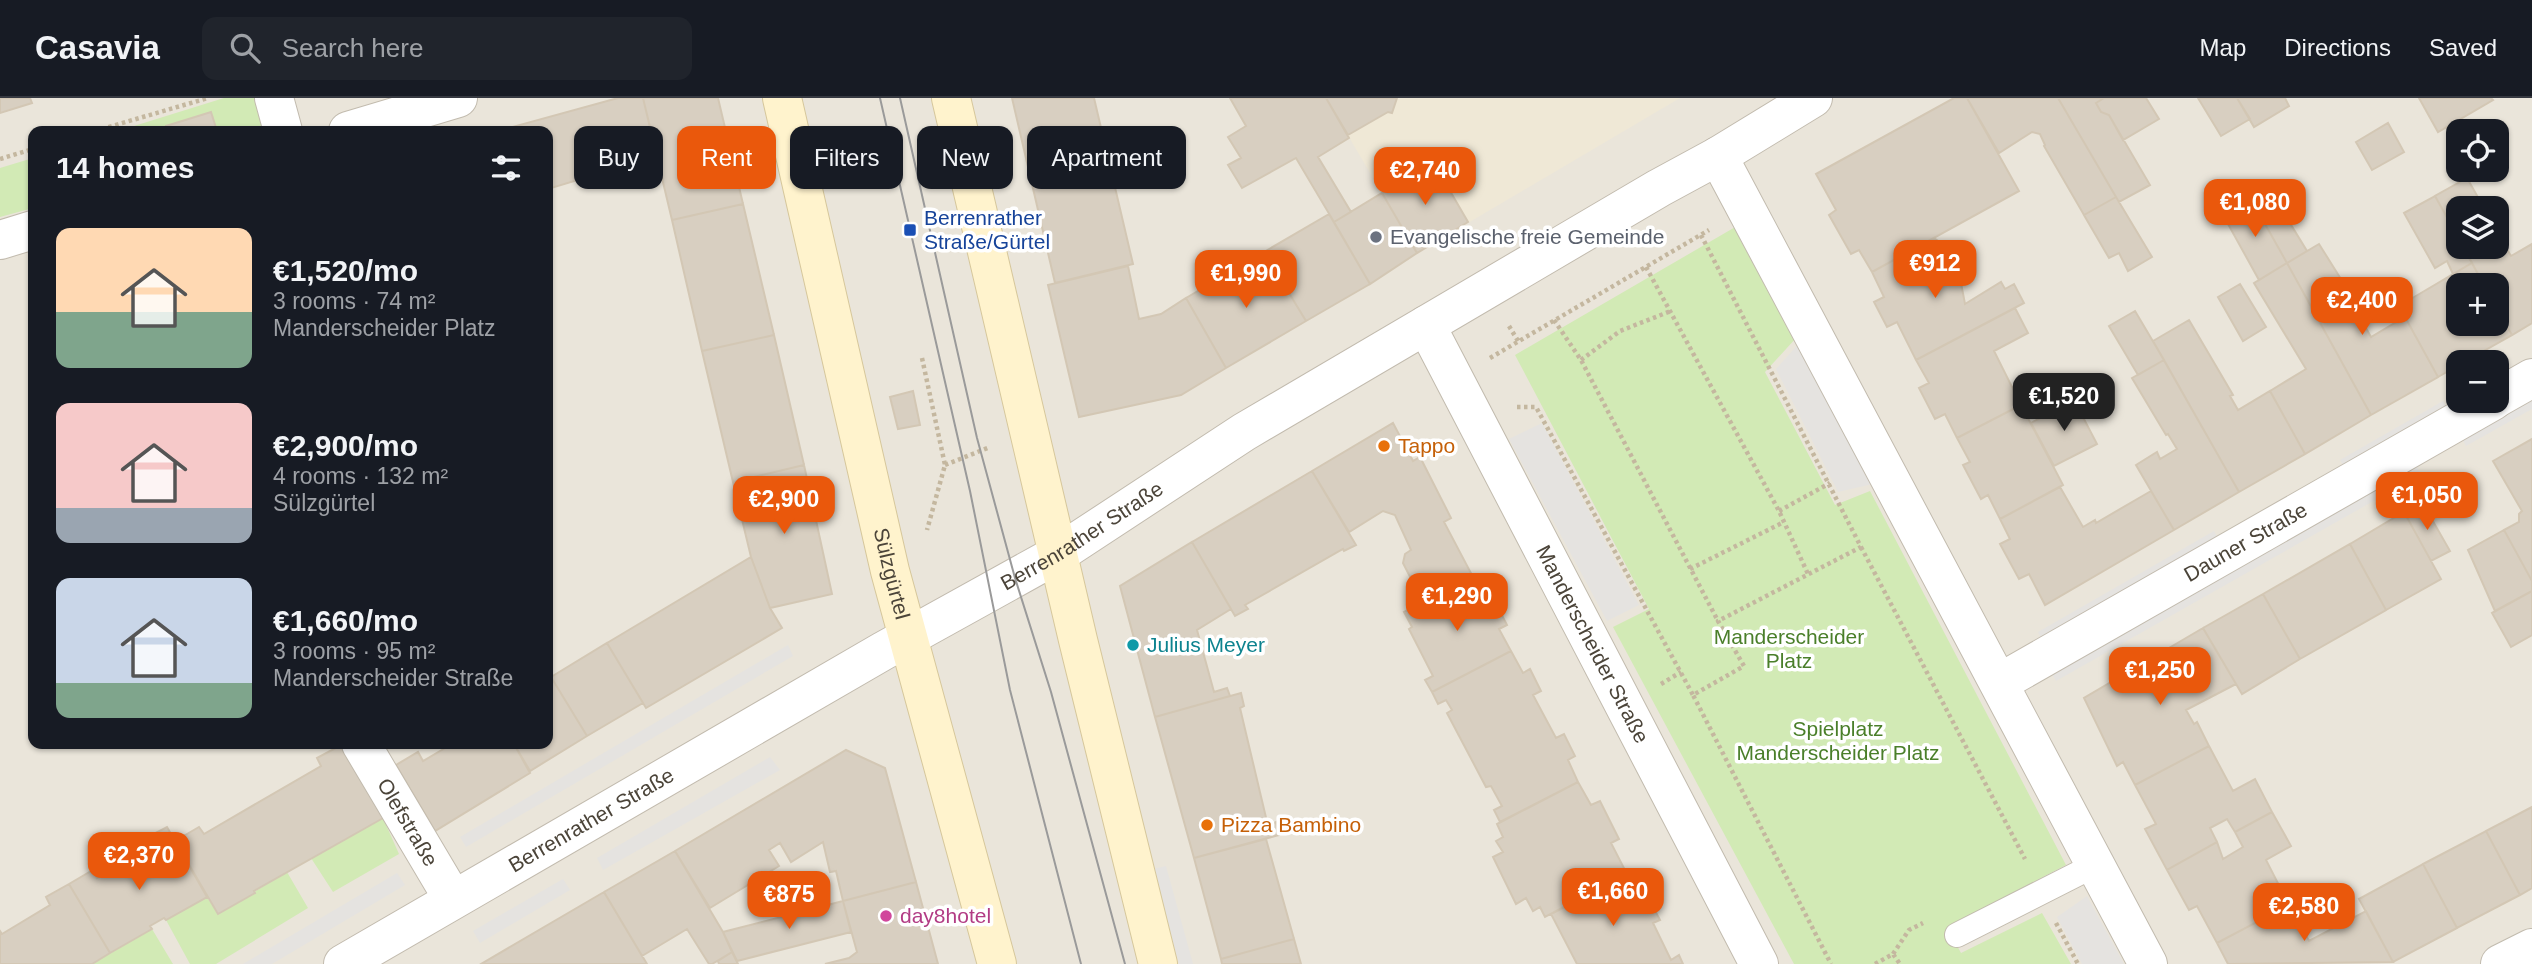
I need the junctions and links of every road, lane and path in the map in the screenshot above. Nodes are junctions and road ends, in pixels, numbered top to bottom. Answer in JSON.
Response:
{"nodes":[{"id":1,"x":208,"y":98,"type":"edge"},
{"id":2,"x":274,"y":98,"type":"edge"},
{"id":3,"x":458,"y":98,"type":"edge"},
{"id":4,"x":782,"y":98,"type":"edge"},
{"id":5,"x":951,"y":98,"type":"edge"},
{"id":6,"x":1813,"y":98,"type":"edge"},
{"id":7,"x":112,"y":126,"type":"edge"},
{"id":8,"x":282,"y":126,"type":"edge"},
{"id":9,"x":365,"y":126,"type":"edge"},
{"id":10,"x":28,"y":151,"type":"edge"},
{"id":11,"x":1718,"y":156,"type":"junction"},
{"id":12,"x":0,"y":159,"type":"edge"},
{"id":13,"x":1744,"y":205,"type":"junction"},
{"id":14,"x":28,"y":232,"type":"edge"},
{"id":15,"x":1701,"y":235,"type":"junction"},
{"id":16,"x":0,"y":240,"type":"edge"},
{"id":17,"x":1646,"y":267,"type":"junction"},
{"id":18,"x":1671,"y":311,"type":"junction"},
{"id":19,"x":1554,"y":320,"type":"junction"},
{"id":20,"x":1426,"y":325,"type":"junction"},
{"id":21,"x":1508,"y":325,"type":"dead end"},
{"id":22,"x":922,"y":358,"type":"dead end"},
{"id":23,"x":1581,"y":360,"type":"junction"},
{"id":24,"x":2532,"y":378,"type":"edge"},
{"id":25,"x":2509,"y":391,"type":"edge"},
{"id":26,"x":1536,"y":407,"type":"dead end"},
{"id":27,"x":2472,"y":413,"type":"edge"},
{"id":28,"x":998,"y":443,"type":"dead end"},
{"id":29,"x":946,"y":465,"type":"junction"},
{"id":30,"x":1830,"y":483,"type":"junction"},
{"id":31,"x":1779,"y":511,"type":"junction"},
{"id":32,"x":1784,"y":522,"type":"junction"},
{"id":33,"x":924,"y":540,"type":"dead end"},
{"id":34,"x":1861,"y":547,"type":"junction"},
{"id":35,"x":1058,"y":554,"type":"junction"},
{"id":36,"x":1690,"y":569,"type":"junction"},
{"id":37,"x":1808,"y":574,"type":"junction"},
{"id":38,"x":1718,"y":621,"type":"junction"},
{"id":39,"x":908,"y":638,"type":"junction"},
{"id":40,"x":1999,"y":683,"type":"junction"},
{"id":41,"x":1693,"y":695,"type":"junction"},
{"id":42,"x":364,"y":749,"type":"edge"},
{"id":43,"x":2095,"y":864,"type":"junction"},
{"id":44,"x":2028,"y":866,"type":"dead end"},
{"id":45,"x":453,"y":899,"type":"junction"},
{"id":46,"x":2052,"y":916,"type":"dead end"},
{"id":47,"x":1933,"y":917,"type":"dead end"},
{"id":48,"x":1957,"y":935,"type":"dead end"},
{"id":49,"x":2532,"y":948,"type":"edge"},
{"id":50,"x":1893,"y":954,"type":"junction"},
{"id":51,"x":343,"y":964,"type":"edge"},
{"id":52,"x":997,"y":964,"type":"edge"},
{"id":53,"x":1158,"y":964,"type":"edge"},
{"id":54,"x":1759,"y":964,"type":"edge"},
{"id":55,"x":1831,"y":964,"type":"edge"},
{"id":56,"x":1875,"y":964,"type":"edge"},
{"id":57,"x":1900,"y":964,"type":"edge"},
{"id":58,"x":2078,"y":964,"type":"edge"},
{"id":59,"x":2148,"y":964,"type":"edge"},
{"id":60,"x":2500,"y":964,"type":"edge"}],
"edges":[{"from":1,"to":7,"type":"path"},
{"from":2,"to":8,"type":"street"},
{"from":3,"to":9,"type":"street"},
{"from":4,"to":39,"type":"main road","name":"Sülzgürtel"},
{"from":5,"to":35,"type":"main road"},
{"from":6,"to":11,"type":"street","name":"Berrenrather Straße"},
{"from":10,"to":12,"type":"path"},
{"from":11,"to":13,"type":"street"},
{"from":11,"to":20,"type":"street","name":"Berrenrather Straße"},
{"from":13,"to":15,"type":"path"},
{"from":13,"to":40,"type":"street"},
{"from":14,"to":16,"type":"street"},
{"from":15,"to":17,"type":"path"},
{"from":15,"to":30,"type":"path"},
{"from":17,"to":18,"type":"path"},
{"from":17,"to":19,"type":"path"},
{"from":18,"to":23,"type":"path"},
{"from":18,"to":31,"type":"path"},
{"from":19,"to":21,"type":"path"},
{"from":19,"to":23,"type":"path"},
{"from":20,"to":35,"type":"street","name":"Berrenrather Straße"},
{"from":20,"to":54,"type":"street","name":"Manderscheider Straße"},
{"from":22,"to":29,"type":"path"},
{"from":23,"to":36,"type":"path"},
{"from":24,"to":25,"type":"street"},
{"from":26,"to":41,"type":"path"},
{"from":27,"to":40,"type":"street","name":"Dauner Straße"},
{"from":28,"to":29,"type":"path"},
{"from":29,"to":33,"type":"path"},
{"from":30,"to":31,"type":"path"},
{"from":30,"to":34,"type":"path"},
{"from":31,"to":32,"type":"path"},
{"from":32,"to":36,"type":"path"},
{"from":32,"to":37,"type":"path"},
{"from":34,"to":37,"type":"path"},
{"from":34,"to":44,"type":"path"},
{"from":35,"to":39,"type":"street","name":"Berrenrather Straße"},
{"from":35,"to":53,"type":"main road"},
{"from":36,"to":38,"type":"path"},
{"from":37,"to":38,"type":"path"},
{"from":38,"to":41,"type":"path"},
{"from":39,"to":45,"type":"street","name":"Berrenrather Straße"},
{"from":39,"to":52,"type":"main road","name":"Sülzgürtel"},
{"from":40,"to":43,"type":"street"},
{"from":41,"to":55,"type":"path"},
{"from":42,"to":45,"type":"street","name":"Olefstraße"},
{"from":43,"to":48,"type":"lane"},
{"from":43,"to":59,"type":"street"},
{"from":45,"to":51,"type":"street","name":"Berrenrather Straße"},
{"from":46,"to":58,"type":"path"},
{"from":47,"to":50,"type":"path"},
{"from":49,"to":60,"type":"street"},
{"from":50,"to":56,"type":"path"},
{"from":50,"to":57,"type":"path"}]}
